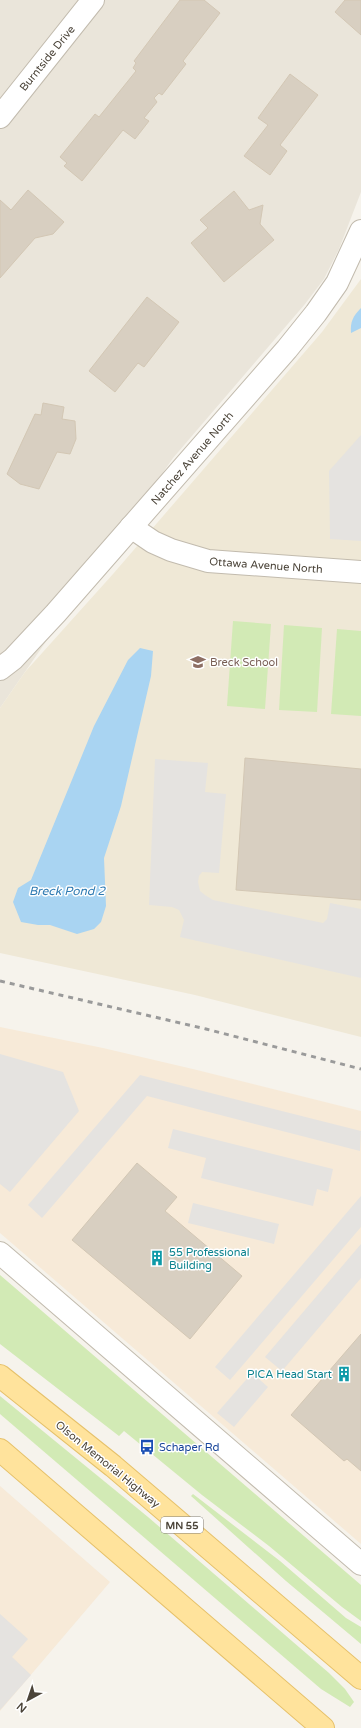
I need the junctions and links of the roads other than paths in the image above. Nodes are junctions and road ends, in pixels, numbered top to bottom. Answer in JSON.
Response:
{"nodes":[{"id":1,"x":93,"y":0,"type":"edge"},
{"id":2,"x":0,"y":117,"type":"edge"},
{"id":3,"x":361,"y":230,"type":"edge"},
{"id":4,"x":131,"y":527,"type":"junction"},
{"id":5,"x":361,"y":572,"type":"edge"},
{"id":6,"x":0,"y":669,"type":"edge"},
{"id":7,"x":0,"y":1253,"type":"edge"},
{"id":8,"x":0,"y":1376,"type":"edge"},
{"id":9,"x":0,"y":1450,"type":"edge"},
{"id":10,"x":361,"y":1564,"type":"edge"},
{"id":11,"x":361,"y":1678,"type":"edge"},
{"id":12,"x":323,"y":1728,"type":"edge"}],
"edges":[{"from":1,"to":2,"type":"street","name":"Burntside Drive"},
{"from":3,"to":4,"type":"street","name":"Natchez Avenue North"},
{"from":4,"to":5,"type":"street","name":"Ottawa Avenue North"},
{"from":4,"to":6,"type":"street","name":"Natchez Avenue North"},
{"from":7,"to":10,"type":"street"},
{"from":8,"to":11,"type":"main road","name":"Olson Memorial Highway","number":"MN 55"},
{"from":9,"to":12,"type":"main road"}]}
